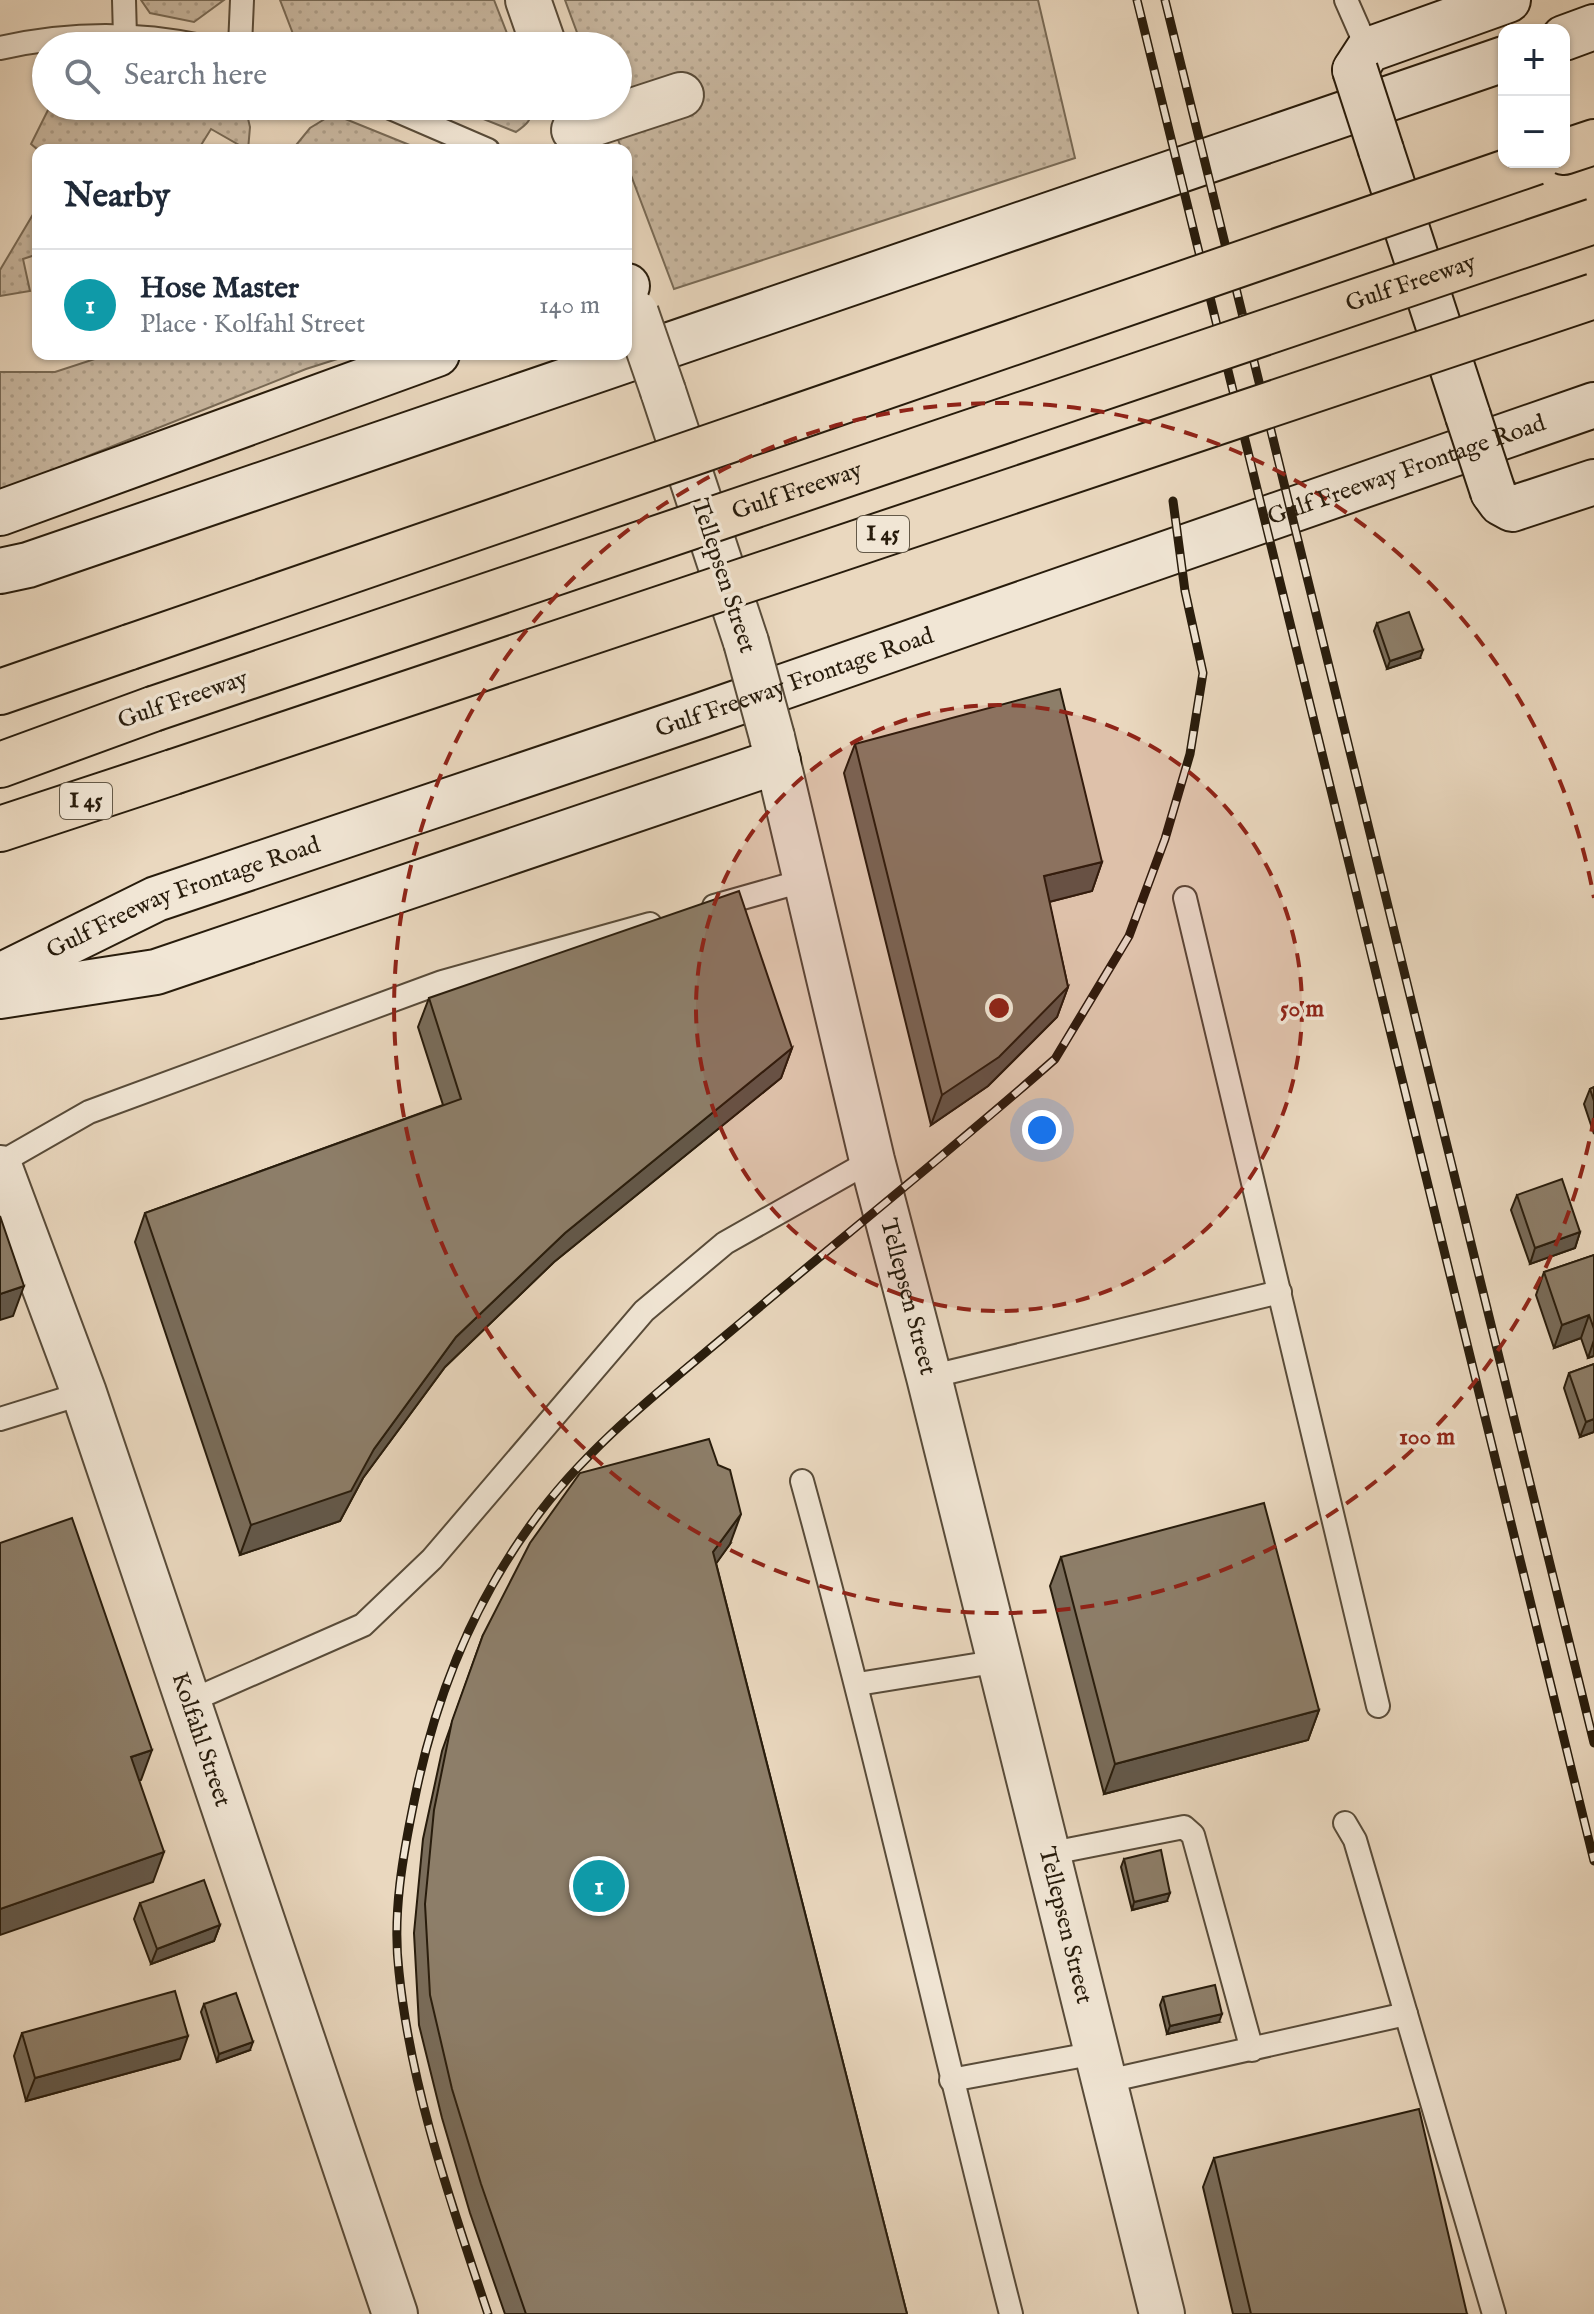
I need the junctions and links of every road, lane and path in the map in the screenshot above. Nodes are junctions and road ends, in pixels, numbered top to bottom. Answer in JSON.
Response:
{"nodes":[{"id":1,"x":124,"y":0,"type":"edge"},
{"id":2,"x":242,"y":0,"type":"edge"},
{"id":3,"x":528,"y":0,"type":"edge"},
{"id":4,"x":1346,"y":0,"type":"edge"},
{"id":5,"x":1497,"y":2,"type":"edge"},
{"id":6,"x":1594,"y":27,"type":"edge"},
{"id":7,"x":125,"y":32,"type":"edge"},
{"id":8,"x":241,"y":32,"type":"edge"},
{"id":9,"x":539,"y":32,"type":"edge"},
{"id":10,"x":1570,"y":36,"type":"edge"},
{"id":11,"x":32,"y":44,"type":"edge"},
{"id":12,"x":0,"y":48,"type":"edge"},
{"id":13,"x":1361,"y":60,"type":"junction"},
{"id":14,"x":1498,"y":61,"type":"edge"},
{"id":15,"x":681,"y":95,"type":"dead end"},
{"id":16,"x":632,"y":110,"type":"edge"},
{"id":17,"x":418,"y":120,"type":"edge"},
{"id":18,"x":602,"y":120,"type":"edge"},
{"id":19,"x":573,"y":129,"type":"edge"},
{"id":20,"x":1594,"y":142,"type":"edge"},
{"id":21,"x":474,"y":144,"type":"edge"},
{"id":22,"x":1570,"y":150,"type":"edge"},
{"id":23,"x":1519,"y":168,"type":"edge"},
{"id":24,"x":1594,"y":221,"type":"edge"},
{"id":25,"x":1594,"y":296,"type":"edge"},
{"id":26,"x":632,"y":301,"type":"edge"},
{"id":27,"x":632,"y":358,"type":"edge"},
{"id":28,"x":421,"y":360,"type":"edge"},
{"id":29,"x":626,"y":360,"type":"edge"},
{"id":30,"x":1594,"y":405,"type":"edge"},
{"id":31,"x":1594,"y":482,"type":"edge"},
{"id":32,"x":0,"y":513,"type":"edge"},
{"id":33,"x":0,"y":571,"type":"edge"},
{"id":34,"x":0,"y":692,"type":"edge"},
{"id":35,"x":775,"y":749,"type":"junction"},
{"id":36,"x":0,"y":765,"type":"edge"},
{"id":37,"x":0,"y":829,"type":"edge"},
{"id":38,"x":806,"y":880,"type":"junction"},
{"id":39,"x":1185,"y":898,"type":"dead end"},
{"id":40,"x":700,"y":910,"type":"edge"},
{"id":41,"x":669,"y":918,"type":"edge"},
{"id":42,"x":0,"y":976,"type":"edge"},
{"id":43,"x":0,"y":996,"type":"edge"},
{"id":44,"x":872,"y":1160,"type":"junction"},
{"id":45,"x":0,"y":1166,"type":"edge"},
{"id":46,"x":1280,"y":1292,"type":"junction"},
{"id":47,"x":929,"y":1377,"type":"junction"},
{"id":48,"x":84,"y":1393,"type":"junction"},
{"id":49,"x":0,"y":1419,"type":"edge"},
{"id":50,"x":802,"y":1481,"type":"dead end"},
{"id":51,"x":1000,"y":1661,"type":"junction"},
{"id":52,"x":858,"y":1684,"type":"junction"},
{"id":53,"x":188,"y":1702,"type":"junction"},
{"id":54,"x":1378,"y":1706,"type":"dead end"},
{"id":55,"x":1345,"y":1823,"type":"dead end"},
{"id":56,"x":1047,"y":1854,"type":"junction"},
{"id":57,"x":1406,"y":2014,"type":"junction"},
{"id":58,"x":1252,"y":2050,"type":"junction"},
{"id":59,"x":1099,"y":2068,"type":"junction"},
{"id":60,"x":951,"y":2080,"type":"junction"},
{"id":61,"x":395,"y":2314,"type":"edge"},
{"id":62,"x":1011,"y":2314,"type":"edge"},
{"id":63,"x":1162,"y":2314,"type":"edge"},
{"id":64,"x":1494,"y":2314,"type":"edge"}],
"edges":[{"from":1,"to":7,"type":"lane"},
{"from":2,"to":8,"type":"lane"},
{"from":3,"to":9,"type":"main road"},
{"from":4,"to":13,"type":"lane"},
{"from":5,"to":13,"type":"main road"},
{"from":6,"to":10,"type":"main road"},
{"from":11,"to":12,"type":"lane"},
{"from":13,"to":31,"type":"main road","bridge":true},
{"from":14,"to":27,"type":"main road"},
{"from":15,"to":16,"type":"main road"},
{"from":17,"to":21,"type":"lane"},
{"from":18,"to":19,"type":"main road"},
{"from":20,"to":22,"type":"highway"},
{"from":23,"to":34,"type":"highway","bridge":true},
{"from":24,"to":36,"type":"highway","name":"Gulf Freeway","bridge":true},
{"from":25,"to":37,"type":"highway","number":"I 45","bridge":true},
{"from":26,"to":35,"type":"main road","name":"Tellepsen Street","bridge":true},
{"from":28,"to":32,"type":"main road"},
{"from":29,"to":33,"type":"main road"},
{"from":30,"to":42,"type":"main road","name":"Gulf Freeway Frontage Road"},
{"from":35,"to":38,"type":"main road","name":"Tellepsen Street"},
{"from":35,"to":43,"type":"main road"},
{"from":38,"to":40,"type":"lane"},
{"from":38,"to":44,"type":"main road","name":"Tellepsen Street"},
{"from":39,"to":46,"type":"lane"},
{"from":41,"to":45,"type":"lane"},
{"from":44,"to":47,"type":"main road","name":"Tellepsen Street"},
{"from":44,"to":53,"type":"lane"},
{"from":45,"to":48,"type":"main road","name":"Kolfahl Street"},
{"from":46,"to":47,"type":"lane"},
{"from":46,"to":54,"type":"lane"},
{"from":47,"to":51,"type":"main road","name":"Tellepsen Street"},
{"from":48,"to":49,"type":"lane"},
{"from":48,"to":53,"type":"main road","name":"Kolfahl Street"},
{"from":50,"to":52,"type":"lane"},
{"from":51,"to":52,"type":"lane"},
{"from":51,"to":56,"type":"main road","name":"Tellepsen Street"},
{"from":52,"to":60,"type":"lane"},
{"from":53,"to":61,"type":"main road","name":"Kolfahl Street"},
{"from":55,"to":57,"type":"lane"},
{"from":56,"to":58,"type":"lane"},
{"from":56,"to":59,"type":"main road","name":"Tellepsen Street"},
{"from":57,"to":58,"type":"lane"},
{"from":57,"to":64,"type":"lane"},
{"from":58,"to":59,"type":"lane"},
{"from":59,"to":60,"type":"lane"},
{"from":59,"to":63,"type":"main road","name":"Tellepsen Street"},
{"from":60,"to":62,"type":"lane"}]}
